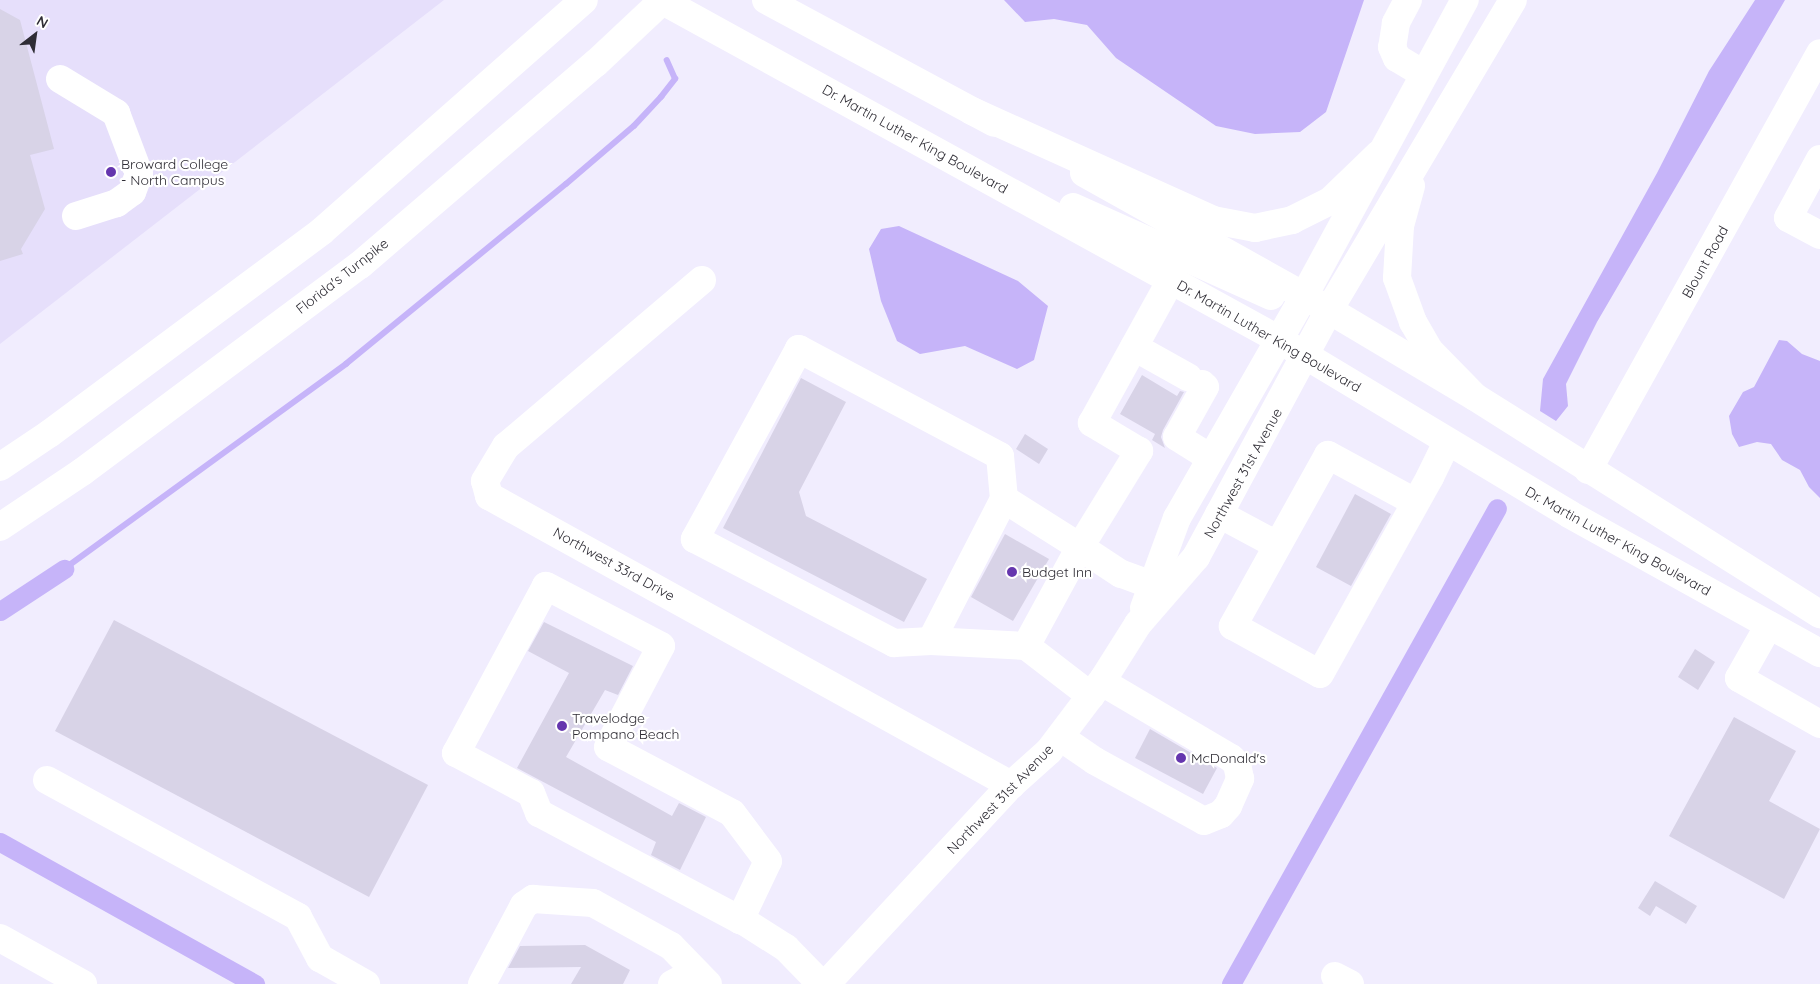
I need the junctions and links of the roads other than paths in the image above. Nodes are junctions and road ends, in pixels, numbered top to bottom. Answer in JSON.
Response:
{"nodes":[{"id":1,"x":584,"y":0,"type":"edge"},
{"id":2,"x":662,"y":0,"type":"edge"},
{"id":3,"x":766,"y":0,"type":"edge"},
{"id":4,"x":1408,"y":0,"type":"edge"},
{"id":5,"x":1465,"y":0,"type":"edge"},
{"id":6,"x":1513,"y":0,"type":"edge"},
{"id":7,"x":1820,"y":53,"type":"edge"},
{"id":8,"x":1424,"y":74,"type":"junction"},
{"id":9,"x":60,"y":79,"type":"dead end"},
{"id":10,"x":972,"y":111,"type":"junction"},
{"id":11,"x":1379,"y":154,"type":"junction"},
{"id":12,"x":1418,"y":156,"type":"junction"},
{"id":13,"x":1817,"y":171,"type":"edge"},
{"id":14,"x":997,"y":184,"type":"junction"},
{"id":15,"x":76,"y":216,"type":"dead end"},
{"id":16,"x":1820,"y":235,"type":"edge"},
{"id":17,"x":702,"y":280,"type":"dead end"},
{"id":18,"x":1171,"y":280,"type":"junction"},
{"id":19,"x":1304,"y":296,"type":"junction"},
{"id":20,"x":1329,"y":310,"type":"junction"},
{"id":21,"x":1278,"y":338,"type":"junction"},
{"id":22,"x":1134,"y":347,"type":"junction"},
{"id":23,"x":1307,"y":357,"type":"junction"},
{"id":24,"x":1475,"y":397,"type":"junction"},
{"id":25,"x":1447,"y":442,"type":"junction"},
{"id":26,"x":1211,"y":458,"type":"junction"},
{"id":27,"x":0,"y":467,"type":"edge"},
{"id":28,"x":1588,"y":470,"type":"junction"},
{"id":29,"x":1004,"y":499,"type":"junction"},
{"id":30,"x":1415,"y":502,"type":"junction"},
{"id":31,"x":1220,"y":514,"type":"junction"},
{"id":32,"x":0,"y":527,"type":"edge"},
{"id":33,"x":1277,"y":545,"type":"junction"},
{"id":34,"x":1080,"y":547,"type":"junction"},
{"id":35,"x":1152,"y":585,"type":"junction"},
{"id":36,"x":1820,"y":614,"type":"edge"},
{"id":37,"x":1138,"y":624,"type":"junction"},
{"id":38,"x":1769,"y":625,"type":"junction"},
{"id":39,"x":931,"y":641,"type":"junction"},
{"id":40,"x":1026,"y":646,"type":"junction"},
{"id":41,"x":1820,"y":653,"type":"edge"},
{"id":42,"x":1097,"y":689,"type":"junction"},
{"id":43,"x":1820,"y":724,"type":"edge"},
{"id":44,"x":1060,"y":737,"type":"junction"},
{"id":45,"x":47,"y":780,"type":"dead end"},
{"id":46,"x":1011,"y":785,"type":"junction"},
{"id":47,"x":740,"y":920,"type":"junction"},
{"id":48,"x":0,"y":938,"type":"edge"},
{"id":49,"x":691,"y":980,"type":"edge"},
{"id":50,"x":84,"y":984,"type":"edge"},
{"id":51,"x":366,"y":984,"type":"edge"},
{"id":52,"x":482,"y":984,"type":"edge"},
{"id":53,"x":821,"y":984,"type":"edge"},
{"id":54,"x":826,"y":984,"type":"edge"}],
"edges":[{"from":1,"to":27,"type":"main road"},
{"from":2,"to":14,"type":"main road","name":"Dr. Martin Luther King Boulevard"},
{"from":2,"to":32,"type":"main road","name":"Florida's Turnpike"},
{"from":3,"to":10,"type":"main road"},
{"from":4,"to":8,"type":"main road"},
{"from":5,"to":8,"type":"main road","name":"Northwest 31st Avenue"},
{"from":6,"to":12,"type":"main road","name":"Northwest 31st Avenue"},
{"from":7,"to":28,"type":"main road","name":"Blount Road"},
{"from":8,"to":11,"type":"main road","name":"Northwest 31st Avenue"},
{"from":9,"to":15,"type":"main road"},
{"from":10,"to":11,"type":"main road"},
{"from":10,"to":19,"type":"main road"},
{"from":11,"to":19,"type":"main road","name":"Northwest 31st Avenue"},
{"from":12,"to":20,"type":"main road","name":"Northwest 31st Avenue"},
{"from":12,"to":24,"type":"main road"},
{"from":13,"to":16,"type":"main road"},
{"from":14,"to":18,"type":"main road","name":"Dr. Martin Luther King Boulevard"},
{"from":14,"to":19,"type":"main road"},
{"from":17,"to":46,"type":"main road","name":"Northwest 33rd Drive"},
{"from":18,"to":21,"type":"main road","name":"Dr. Martin Luther King Boulevard"},
{"from":18,"to":22,"type":"main road"},
{"from":19,"to":20,"type":"main road"},
{"from":19,"to":21,"type":"main road","name":"Northwest 31st Avenue"},
{"from":20,"to":23,"type":"main road","name":"Northwest 31st Avenue"},
{"from":20,"to":24,"type":"main road"},
{"from":21,"to":23,"type":"main road","name":"Dr. Martin Luther King Boulevard"},
{"from":21,"to":26,"type":"main road","name":"Northwest 31st Avenue"},
{"from":22,"to":26,"type":"main road"},
{"from":22,"to":34,"type":"main road"},
{"from":23,"to":25,"type":"main road","name":"Dr. Martin Luther King Boulevard"},
{"from":23,"to":31,"type":"main road","name":"Northwest 31st Avenue"},
{"from":24,"to":28,"type":"main road"},
{"from":25,"to":30,"type":"main road"},
{"from":25,"to":38,"type":"main road","name":"Dr. Martin Luther King Boulevard"},
{"from":26,"to":35,"type":"main road","name":"Northwest 31st Avenue"},
{"from":28,"to":36,"type":"main road"},
{"from":29,"to":34,"type":"main road"},
{"from":29,"to":39,"type":"main road"},
{"from":29,"to":39,"type":"main road"},
{"from":30,"to":33,"type":"main road"},
{"from":30,"to":33,"type":"main road"},
{"from":31,"to":33,"type":"main road"},
{"from":31,"to":37,"type":"main road","name":"Northwest 31st Avenue"},
{"from":34,"to":35,"type":"main road"},
{"from":34,"to":40,"type":"main road"},
{"from":35,"to":37,"type":"main road","name":"Northwest 31st Avenue"},
{"from":37,"to":42,"type":"main road","name":"Northwest 31st Avenue"},
{"from":38,"to":41,"type":"main road","name":"Dr. Martin Luther King Boulevard"},
{"from":38,"to":43,"type":"main road"},
{"from":39,"to":40,"type":"main road"},
{"from":40,"to":42,"type":"main road"},
{"from":42,"to":44,"type":"main road","name":"Northwest 31st Avenue"},
{"from":42,"to":44,"type":"main road"},
{"from":44,"to":46,"type":"main road","name":"Northwest 31st Avenue"},
{"from":45,"to":51,"type":"main road"},
{"from":46,"to":54,"type":"main road","name":"Northwest 31st Avenue"},
{"from":47,"to":47,"type":"main road"},
{"from":47,"to":53,"type":"main road"},
{"from":48,"to":50,"type":"main road"},
{"from":49,"to":52,"type":"main road"}]}
